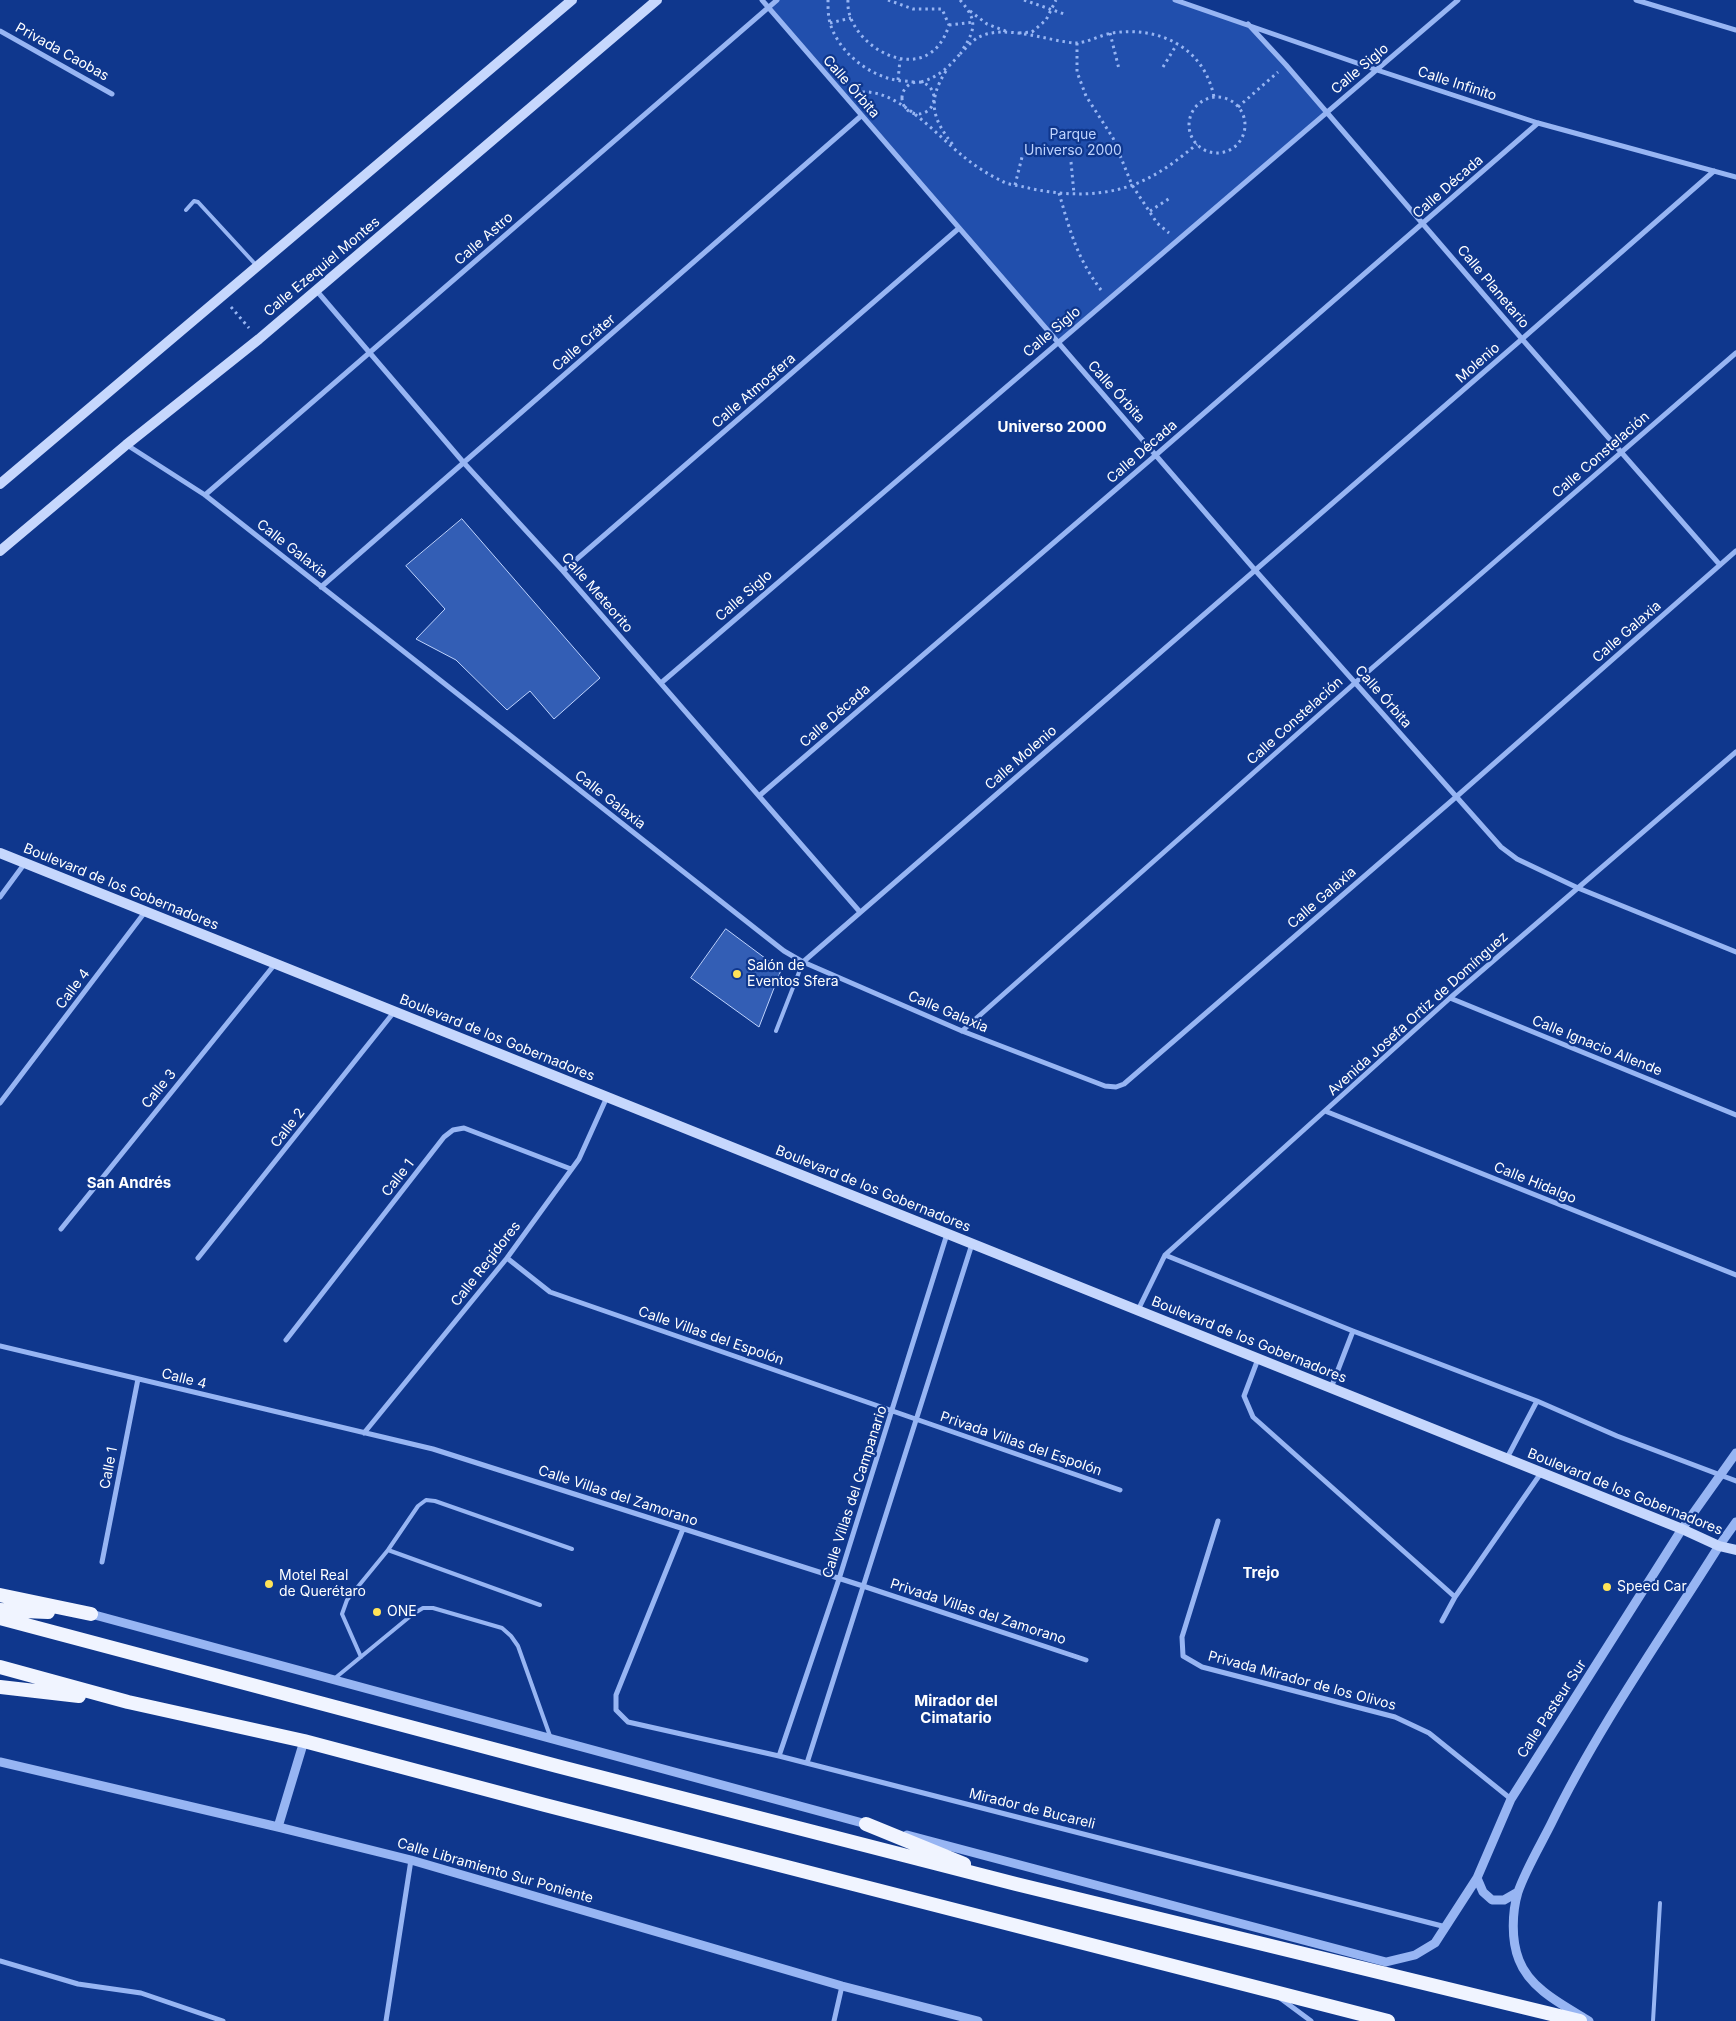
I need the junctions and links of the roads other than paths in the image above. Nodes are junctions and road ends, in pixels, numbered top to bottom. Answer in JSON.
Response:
{"nodes":[{"id":1,"x":572,"y":0,"type":"edge"},
{"id":2,"x":657,"y":0,"type":"edge"},
{"id":3,"x":762,"y":0,"type":"edge"},
{"id":4,"x":777,"y":0,"type":"edge"},
{"id":5,"x":1175,"y":0,"type":"edge"},
{"id":6,"x":1458,"y":0,"type":"edge"},
{"id":7,"x":1636,"y":0,"type":"edge"},
{"id":8,"x":768,"y":8,"type":"junction"},
{"id":9,"x":1248,"y":24,"type":"junction"},
{"id":10,"x":1736,"y":30,"type":"edge"},
{"id":11,"x":0,"y":31,"type":"edge"},
{"id":12,"x":1377,"y":70,"type":"junction"},
{"id":13,"x":112,"y":94,"type":"dead end"},
{"id":14,"x":1327,"y":112,"type":"junction"},
{"id":15,"x":861,"y":116,"type":"junction"},
{"id":16,"x":1538,"y":122,"type":"junction"},
{"id":17,"x":1714,"y":171,"type":"junction"},
{"id":18,"x":1736,"y":177,"type":"edge"},
{"id":19,"x":186,"y":210,"type":"dead end"},
{"id":20,"x":1424,"y":223,"type":"junction"},
{"id":21,"x":958,"y":229,"type":"junction"},
{"id":22,"x":258,"y":266,"type":"junction"},
{"id":23,"x":316,"y":290,"type":"junction"},
{"id":24,"x":1522,"y":339,"type":"junction"},
{"id":25,"x":1057,"y":342,"type":"junction"},
{"id":26,"x":370,"y":352,"type":"junction"},
{"id":27,"x":1736,"y":353,"type":"edge"},
{"id":28,"x":126,"y":445,"type":"junction"},
{"id":29,"x":1621,"y":453,"type":"junction"},
{"id":30,"x":1156,"y":454,"type":"junction"},
{"id":31,"x":464,"y":463,"type":"junction"},
{"id":32,"x":0,"y":484,"type":"edge"},
{"id":33,"x":205,"y":495,"type":"junction"},
{"id":34,"x":0,"y":551,"type":"edge"},
{"id":35,"x":1736,"y":551,"type":"edge"},
{"id":36,"x":1720,"y":565,"type":"junction"},
{"id":37,"x":1255,"y":570,"type":"junction"},
{"id":38,"x":563,"y":571,"type":"junction"},
{"id":39,"x":321,"y":587,"type":"junction"},
{"id":40,"x":1356,"y":682,"type":"junction"},
{"id":41,"x":661,"y":683,"type":"junction"},
{"id":42,"x":1736,"y":752,"type":"edge"},
{"id":43,"x":759,"y":796,"type":"junction"},
{"id":44,"x":1456,"y":797,"type":"junction"},
{"id":45,"x":0,"y":853,"type":"edge"},
{"id":46,"x":25,"y":863,"type":"junction"},
{"id":47,"x":1578,"y":888,"type":"junction"},
{"id":48,"x":0,"y":897,"type":"edge"},
{"id":49,"x":145,"y":912,"type":"junction"},
{"id":50,"x":860,"y":912,"type":"junction"},
{"id":51,"x":1736,"y":952,"type":"edge"},
{"id":52,"x":803,"y":962,"type":"junction"},
{"id":53,"x":275,"y":964,"type":"junction"},
{"id":54,"x":1450,"y":998,"type":"junction"},
{"id":55,"x":394,"y":1012,"type":"junction"},
{"id":56,"x":776,"y":1031,"type":"dead end"},
{"id":57,"x":962,"y":1031,"type":"junction"},
{"id":58,"x":607,"y":1097,"type":"junction"},
{"id":59,"x":0,"y":1103,"type":"edge"},
{"id":60,"x":1325,"y":1111,"type":"junction"},
{"id":61,"x":1736,"y":1115,"type":"edge"},
{"id":62,"x":571,"y":1169,"type":"junction"},
{"id":63,"x":61,"y":1229,"type":"dead end"},
{"id":64,"x":947,"y":1234,"type":"junction"},
{"id":65,"x":972,"y":1244,"type":"junction"},
{"id":66,"x":1165,"y":1255,"type":"junction"},
{"id":67,"x":198,"y":1258,"type":"dead end"},
{"id":68,"x":507,"y":1258,"type":"junction"},
{"id":69,"x":1736,"y":1275,"type":"edge"},
{"id":70,"x":1138,"y":1310,"type":"junction"},
{"id":71,"x":1352,"y":1331,"type":"junction"},
{"id":72,"x":286,"y":1340,"type":"dead end"},
{"id":73,"x":0,"y":1346,"type":"edge"},
{"id":74,"x":1258,"y":1359,"type":"junction"},
{"id":75,"x":138,"y":1379,"type":"junction"},
{"id":76,"x":1331,"y":1388,"type":"junction"},
{"id":77,"x":1537,"y":1401,"type":"junction"},
{"id":78,"x":892,"y":1412,"type":"junction"},
{"id":79,"x":916,"y":1420,"type":"junction"},
{"id":80,"x":364,"y":1433,"type":"junction"},
{"id":81,"x":1736,"y":1453,"type":"edge"},
{"id":82,"x":1507,"y":1459,"type":"junction"},
{"id":83,"x":1541,"y":1472,"type":"junction"},
{"id":84,"x":1721,"y":1475,"type":"junction"},
{"id":85,"x":1736,"y":1481,"type":"edge"},
{"id":86,"x":1120,"y":1490,"type":"dead end"},
{"id":87,"x":1218,"y":1520,"type":"dead end"},
{"id":88,"x":1736,"y":1522,"type":"edge"},
{"id":89,"x":683,"y":1529,"type":"junction"},
{"id":90,"x":1682,"y":1529,"type":"junction"},
{"id":91,"x":1719,"y":1546,"type":"junction"},
{"id":92,"x":572,"y":1549,"type":"dead end"},
{"id":93,"x":388,"y":1550,"type":"junction"},
{"id":94,"x":1736,"y":1550,"type":"edge"},
{"id":95,"x":102,"y":1562,"type":"dead end"},
{"id":96,"x":839,"y":1579,"type":"junction"},
{"id":97,"x":863,"y":1586,"type":"junction"},
{"id":98,"x":0,"y":1595,"type":"edge"},
{"id":99,"x":1455,"y":1597,"type":"junction"},
{"id":100,"x":540,"y":1605,"type":"dead end"},
{"id":101,"x":0,"y":1610,"type":"edge"},
{"id":102,"x":92,"y":1614,"type":"junction"},
{"id":103,"x":0,"y":1618,"type":"edge"},
{"id":104,"x":1442,"y":1621,"type":"dead end"},
{"id":105,"x":361,"y":1656,"type":"junction"},
{"id":106,"x":1086,"y":1660,"type":"dead end"},
{"id":107,"x":0,"y":1667,"type":"edge"},
{"id":108,"x":333,"y":1680,"type":"junction"},
{"id":109,"x":0,"y":1686,"type":"edge"},
{"id":110,"x":128,"y":1702,"type":"junction"},
{"id":111,"x":550,"y":1738,"type":"junction"},
{"id":112,"x":304,"y":1741,"type":"junction"},
{"id":113,"x":778,"y":1756,"type":"junction"},
{"id":114,"x":0,"y":1762,"type":"edge"},
{"id":115,"x":807,"y":1763,"type":"junction"},
{"id":116,"x":1511,"y":1799,"type":"junction"},
{"id":117,"x":866,"y":1824,"type":"junction"},
{"id":118,"x":278,"y":1827,"type":"junction"},
{"id":119,"x":411,"y":1860,"type":"junction"},
{"id":120,"x":1477,"y":1878,"type":"junction"},
{"id":121,"x":1016,"y":1884,"type":"junction"},
{"id":122,"x":1518,"y":1892,"type":"junction"},
{"id":123,"x":1660,"y":1903,"type":"dead end"},
{"id":124,"x":1446,"y":1927,"type":"junction"},
{"id":125,"x":0,"y":1961,"type":"edge"},
{"id":126,"x":842,"y":1986,"type":"junction"},
{"id":127,"x":1269,"y":1991,"type":"junction"},
{"id":128,"x":223,"y":2021,"type":"edge"},
{"id":129,"x":386,"y":2021,"type":"edge"},
{"id":130,"x":834,"y":2021,"type":"edge"},
{"id":131,"x":978,"y":2021,"type":"edge"},
{"id":132,"x":1312,"y":2021,"type":"edge"},
{"id":133,"x":1388,"y":2021,"type":"edge"},
{"id":134,"x":1580,"y":2021,"type":"edge"},
{"id":135,"x":1589,"y":2021,"type":"edge"},
{"id":136,"x":1653,"y":2021,"type":"edge"}],
"edges":[{"from":1,"to":22,"type":"main road"},
{"from":2,"to":23,"type":"main road","name":"Calle Ezequiel Montes"},
{"from":3,"to":8,"type":"street","name":"Calle Órbita"},
{"from":4,"to":8,"type":"street","name":"Calle Astro"},
{"from":5,"to":9,"type":"street","name":"Calle Infinito"},
{"from":6,"to":12,"type":"street","name":"Calle Siglo"},
{"from":7,"to":10,"type":"street"},
{"from":8,"to":15,"type":"street","name":"Calle Órbita"},
{"from":8,"to":26,"type":"street","name":"Calle Astro"},
{"from":9,"to":12,"type":"street","name":"Calle Infinito"},
{"from":9,"to":14,"type":"street","name":"Calle Planetario"},
{"from":11,"to":13,"type":"street","name":"Privada Caobas"},
{"from":12,"to":14,"type":"street","name":"Calle Siglo"},
{"from":12,"to":16,"type":"street","name":"Calle Infinito"},
{"from":14,"to":20,"type":"street","name":"Calle Planetario"},
{"from":14,"to":25,"type":"street","name":"Calle Siglo"},
{"from":15,"to":21,"type":"street","name":"Calle Órbita"},
{"from":15,"to":31,"type":"street","name":"Calle Cráter"},
{"from":16,"to":17,"type":"street","name":"Calle Infinito"},
{"from":16,"to":20,"type":"street","name":"Calle Década"},
{"from":17,"to":18,"type":"street","name":"Calle Infinito"},
{"from":17,"to":24,"type":"street","name":"Molenio"},
{"from":19,"to":22,"type":"lane"},
{"from":20,"to":24,"type":"street","name":"Calle Planetario"},
{"from":20,"to":30,"type":"street","name":"Calle Década"},
{"from":21,"to":25,"type":"street","name":"Calle Órbita"},
{"from":21,"to":38,"type":"street","name":"Calle Atmosfera"},
{"from":22,"to":32,"type":"main road"},
{"from":23,"to":26,"type":"street","name":"Calle Meteorito"},
{"from":23,"to":28,"type":"main road","name":"Calle Ezequiel Montes"},
{"from":24,"to":29,"type":"street","name":"Calle Planetario"},
{"from":24,"to":37,"type":"street","name":"Molenio"},
{"from":25,"to":30,"type":"street","name":"Calle Órbita"},
{"from":25,"to":41,"type":"street","name":"Calle Siglo"},
{"from":26,"to":31,"type":"street","name":"Calle Meteorito"},
{"from":26,"to":33,"type":"street","name":"Calle Astro"},
{"from":27,"to":29,"type":"street","name":"Calle Constelación"},
{"from":28,"to":33,"type":"street","name":"Calle Galaxia"},
{"from":28,"to":34,"type":"main road","name":"Calle Ezequiel Montes"},
{"from":29,"to":36,"type":"street","name":"Calle Planetario"},
{"from":29,"to":40,"type":"street","name":"Calle Constelación"},
{"from":30,"to":37,"type":"street","name":"Calle Órbita"},
{"from":30,"to":43,"type":"street","name":"Calle Década"},
{"from":31,"to":38,"type":"street","name":"Calle Meteorito"},
{"from":31,"to":39,"type":"street","name":"Calle Cráter"},
{"from":33,"to":39,"type":"street","name":"Calle Galaxia"},
{"from":35,"to":36,"type":"street","name":"Calle Galaxia"},
{"from":36,"to":44,"type":"street","name":"Calle Galaxia"},
{"from":37,"to":40,"type":"street","name":"Calle Órbita"},
{"from":37,"to":50,"type":"street","name":"Calle Molenio"},
{"from":38,"to":41,"type":"street","name":"Calle Meteorito"},
{"from":39,"to":52,"type":"street","name":"Calle Galaxia"},
{"from":40,"to":44,"type":"street","name":"Calle Órbita"},
{"from":40,"to":57,"type":"street","name":"Calle Constelación"},
{"from":41,"to":43,"type":"street","name":"Calle Meteorito"},
{"from":42,"to":47,"type":"street","name":"Avenida Josefa Ortiz de Domínguez"},
{"from":43,"to":50,"type":"street","name":"Calle Meteorito"},
{"from":44,"to":47,"type":"street","name":"Calle Órbita"},
{"from":44,"to":57,"type":"street","name":"Calle Galaxia"},
{"from":45,"to":46,"type":"main road","name":"Boulevard de los Gobernadores"},
{"from":46,"to":48,"type":"street"},
{"from":46,"to":49,"type":"main road","name":"Boulevard de los Gobernadores"},
{"from":47,"to":51,"type":"street","name":"Calle Órbita"},
{"from":47,"to":54,"type":"street","name":"Avenida Josefa Ortiz de Domínguez"},
{"from":49,"to":53,"type":"main road","name":"Boulevard de los Gobernadores"},
{"from":49,"to":59,"type":"street","name":"Calle 4"},
{"from":50,"to":52,"type":"street","name":"Calle Molenio"},
{"from":52,"to":56,"type":"lane"},
{"from":52,"to":57,"type":"street","name":"Calle Galaxia"},
{"from":53,"to":55,"type":"main road","name":"Boulevard de los Gobernadores"},
{"from":53,"to":63,"type":"street","name":"Calle 3"},
{"from":54,"to":60,"type":"street","name":"Avenida Josefa Ortiz de Domínguez"},
{"from":54,"to":61,"type":"street","name":"Calle Ignacio Allende"},
{"from":55,"to":58,"type":"main road","name":"Boulevard de los Gobernadores"},
{"from":55,"to":67,"type":"street","name":"Calle 2"},
{"from":58,"to":62,"type":"street","name":"Calle Regidores"},
{"from":58,"to":64,"type":"main road","name":"Boulevard de los Gobernadores"},
{"from":60,"to":66,"type":"street","name":"Avenida Josefa Ortiz de Domínguez"},
{"from":60,"to":69,"type":"street","name":"Calle Hidalgo"},
{"from":62,"to":68,"type":"street","name":"Calle Regidores"},
{"from":62,"to":72,"type":"street","name":"Calle 1"},
{"from":64,"to":65,"type":"main road","name":"Boulevard de los Gobernadores"},
{"from":64,"to":78,"type":"street","name":"Calle Villas del Campanario"},
{"from":65,"to":70,"type":"main road","name":"Boulevard de los Gobernadores"},
{"from":65,"to":79,"type":"street"},
{"from":66,"to":70,"type":"street","name":"Avenida Josefa Ortiz de Domínguez"},
{"from":66,"to":71,"type":"street"},
{"from":68,"to":78,"type":"street","name":"Calle Villas del Espolón"},
{"from":68,"to":80,"type":"street","name":"Calle Regidores"},
{"from":70,"to":74,"type":"main road","name":"Boulevard de los Gobernadores"},
{"from":71,"to":76,"type":"street"},
{"from":71,"to":77,"type":"street"},
{"from":73,"to":75,"type":"street","name":"Calle 4"},
{"from":74,"to":76,"type":"main road","name":"Boulevard de los Gobernadores"},
{"from":74,"to":99,"type":"street"},
{"from":75,"to":80,"type":"street","name":"Calle 4"},
{"from":75,"to":95,"type":"street","name":"Calle 1"},
{"from":76,"to":82,"type":"main road","name":"Boulevard de los Gobernadores"},
{"from":77,"to":82,"type":"street"},
{"from":77,"to":84,"type":"street"},
{"from":78,"to":79,"type":"street","name":"Calle Villas del Espolón"},
{"from":78,"to":96,"type":"street","name":"Calle Villas del Campanario"},
{"from":79,"to":86,"type":"street","name":"Privada Villas del Espolón"},
{"from":79,"to":97,"type":"street"},
{"from":80,"to":89,"type":"street","name":"Calle Villas del Zamorano"},
{"from":81,"to":84,"type":"street","name":"Calle Pasteur Sur"},
{"from":82,"to":83,"type":"main road","name":"Boulevard de los Gobernadores"},
{"from":83,"to":90,"type":"main road","name":"Boulevard de los Gobernadores"},
{"from":83,"to":99,"type":"street"},
{"from":84,"to":85,"type":"street"},
{"from":84,"to":90,"type":"street","name":"Calle Pasteur Sur"},
{"from":87,"to":116,"type":"street","name":"Privada Mirador de los Olivos"},
{"from":88,"to":91,"type":"street"},
{"from":89,"to":96,"type":"street","name":"Calle Villas del Zamorano"},
{"from":89,"to":113,"type":"street","name":"Mirador de Bucareli"},
{"from":90,"to":91,"type":"main road","name":"Boulevard de los Gobernadores"},
{"from":90,"to":116,"type":"street","name":"Calle Pasteur Sur"},
{"from":91,"to":94,"type":"main road","name":"Boulevard de los Gobernadores"},
{"from":91,"to":122,"type":"street"},
{"from":92,"to":93,"type":"lane"},
{"from":93,"to":100,"type":"lane"},
{"from":93,"to":105,"type":"lane"},
{"from":96,"to":97,"type":"street","name":"Calle Villas del Zamorano"},
{"from":96,"to":113,"type":"street","name":"Calle Villas del Campanario"},
{"from":97,"to":106,"type":"street","name":"Privada Villas del Zamorano"},
{"from":97,"to":115,"type":"street"},
{"from":98,"to":102,"type":"highway"},
{"from":99,"to":104,"type":"street"},
{"from":101,"to":102,"type":"highway"},
{"from":102,"to":108,"type":"street"},
{"from":103,"to":121,"type":"highway"},
{"from":105,"to":108,"type":"lane"},
{"from":105,"to":111,"type":"lane"},
{"from":107,"to":110,"type":"highway"},
{"from":108,"to":111,"type":"street"},
{"from":109,"to":110,"type":"highway"},
{"from":110,"to":112,"type":"highway"},
{"from":111,"to":117,"type":"street"},
{"from":112,"to":118,"type":"street"},
{"from":112,"to":127,"type":"highway"},
{"from":113,"to":115,"type":"street","name":"Mirador de Bucareli"},
{"from":114,"to":118,"type":"street","name":"Calle Libramiento Sur Poniente"},
{"from":115,"to":124,"type":"street","name":"Mirador de Bucareli"},
{"from":116,"to":120,"type":"street","name":"Calle Pasteur Sur"},
{"from":117,"to":121,"type":"highway"},
{"from":117,"to":124,"type":"street","name":"Calle Pasteur Sur"},
{"from":118,"to":119,"type":"street","name":"Calle Libramiento Sur Poniente"},
{"from":119,"to":126,"type":"street","name":"Calle Libramiento Sur Poniente"},
{"from":119,"to":129,"type":"street"},
{"from":120,"to":122,"type":"street"},
{"from":120,"to":124,"type":"street","name":"Calle Pasteur Sur"},
{"from":121,"to":134,"type":"highway"},
{"from":122,"to":135,"type":"street"},
{"from":123,"to":136,"type":"lane"},
{"from":125,"to":128,"type":"street"},
{"from":126,"to":130,"type":"street"},
{"from":126,"to":131,"type":"street","name":"Calle Libramiento Sur Poniente"},
{"from":127,"to":132,"type":"street"},
{"from":127,"to":133,"type":"highway"}]}
